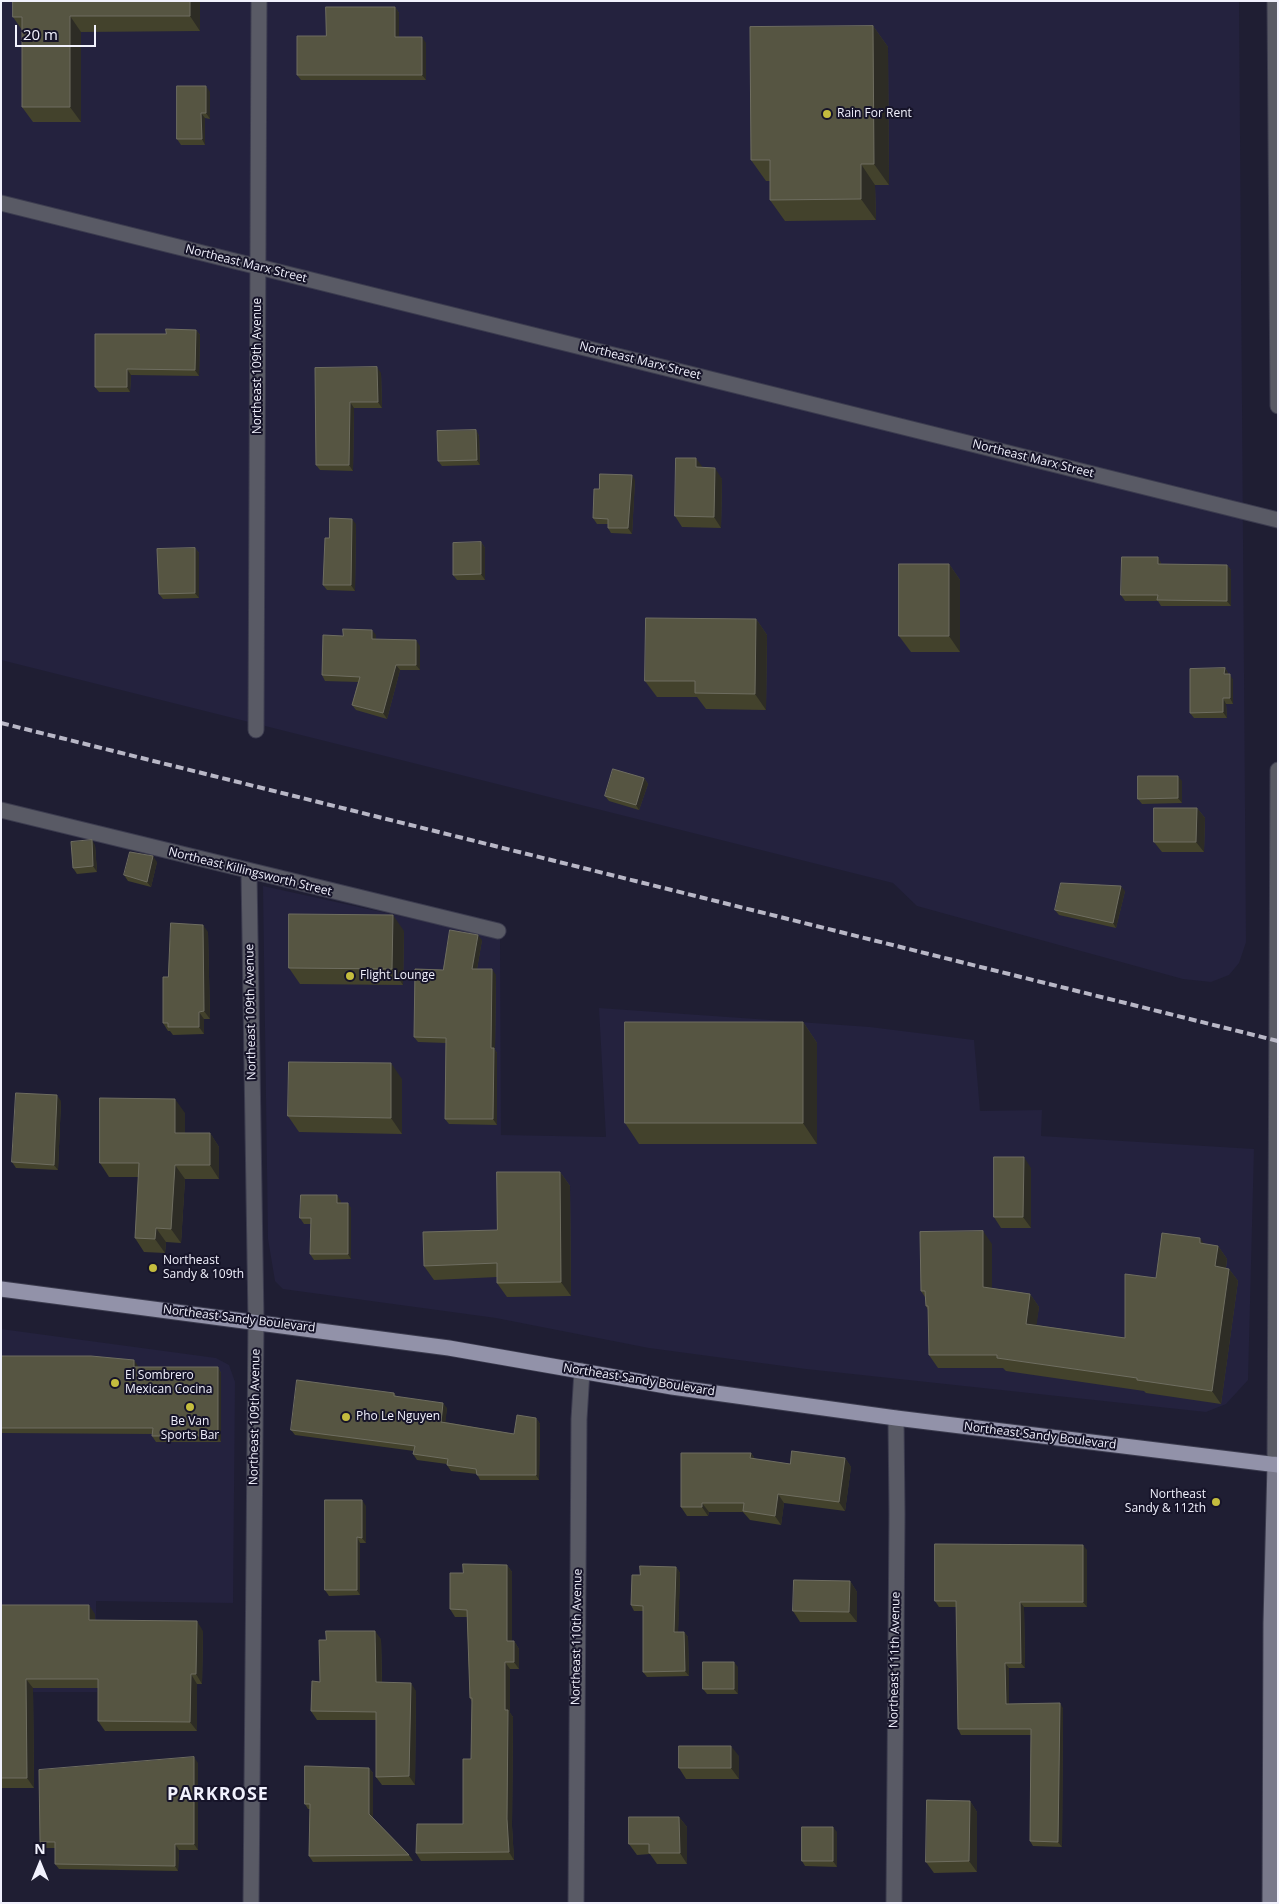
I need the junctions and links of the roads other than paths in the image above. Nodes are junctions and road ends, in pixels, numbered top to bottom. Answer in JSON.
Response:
{"nodes":[{"id":1,"x":260,"y":1,"type":"edge"},
{"id":2,"x":1275,"y":1,"type":"edge"},
{"id":3,"x":1,"y":203,"type":"edge"},
{"id":4,"x":258,"y":267,"type":"junction"},
{"id":5,"x":1278,"y":406,"type":"edge"},
{"id":6,"x":1278,"y":520,"type":"edge"},
{"id":7,"x":256,"y":730,"type":"dead end"},
{"id":8,"x":1278,"y":770,"type":"edge"},
{"id":9,"x":1,"y":810,"type":"edge"},
{"id":10,"x":249,"y":872,"type":"junction"},
{"id":11,"x":498,"y":931,"type":"dead end"},
{"id":12,"x":1,"y":1289,"type":"edge"},
{"id":13,"x":256,"y":1321,"type":"junction"},
{"id":14,"x":582,"y":1371,"type":"junction"},
{"id":15,"x":896,"y":1418,"type":"junction"},
{"id":16,"x":1276,"y":1464,"type":"edge"},
{"id":17,"x":251,"y":1903,"type":"edge"},
{"id":18,"x":576,"y":1903,"type":"edge"},
{"id":19,"x":894,"y":1903,"type":"edge"},
{"id":20,"x":1270,"y":1903,"type":"edge"}],
"edges":[{"from":1,"to":4,"type":"street","name":"Northeast 109th Avenue"},
{"from":2,"to":5,"type":"street"},
{"from":3,"to":4,"type":"street","name":"Northeast Marx Street"},
{"from":4,"to":6,"type":"street","name":"Northeast Marx Street"},
{"from":4,"to":7,"type":"street","name":"Northeast 109th Avenue"},
{"from":8,"to":16,"type":"street"},
{"from":9,"to":10,"type":"street","name":"Northeast Killingsworth Street"},
{"from":10,"to":11,"type":"street","name":"Northeast Killingsworth Street"},
{"from":10,"to":13,"type":"street","name":"Northeast 109th Avenue"},
{"from":12,"to":13,"type":"main road","name":"Northeast Sandy Boulevard"},
{"from":13,"to":14,"type":"main road","name":"Northeast Sandy Boulevard"},
{"from":13,"to":17,"type":"street","name":"Northeast 109th Avenue"},
{"from":14,"to":15,"type":"main road","name":"Northeast Sandy Boulevard"},
{"from":14,"to":18,"type":"street","name":"Northeast 110th Avenue"},
{"from":15,"to":16,"type":"main road","name":"Northeast Sandy Boulevard"},
{"from":15,"to":19,"type":"street","name":"Northeast 111th Avenue"},
{"from":16,"to":20,"type":"street"}]}
